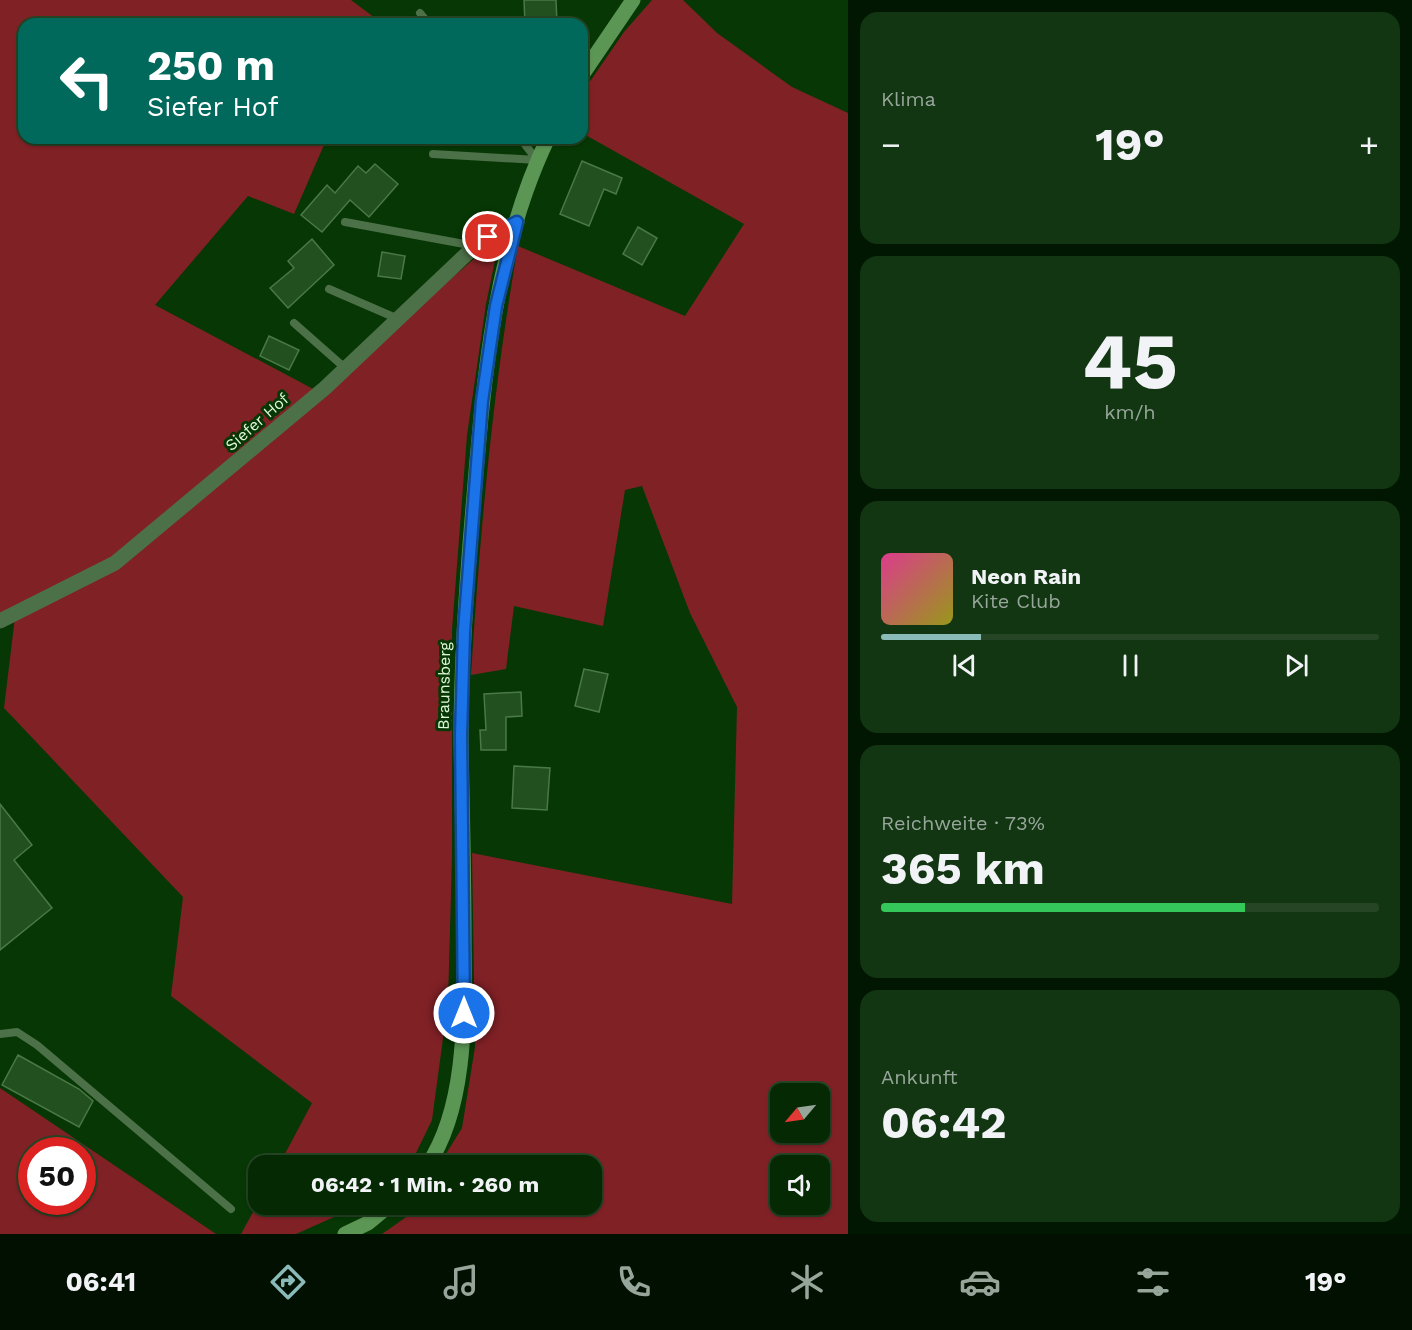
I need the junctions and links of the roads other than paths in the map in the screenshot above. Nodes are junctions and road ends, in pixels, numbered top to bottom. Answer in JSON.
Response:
{"nodes":[{"id":1,"x":633,"y":0,"type":"edge"},
{"id":2,"x":420,"y":13,"type":"dead end"},
{"id":3,"x":424,"y":18,"type":"edge"},
{"id":4,"x":588,"y":66,"type":"edge"},
{"id":5,"x":525,"y":144,"type":"edge"},
{"id":6,"x":545,"y":144,"type":"edge"},
{"id":7,"x":434,"y":153,"type":"dead end"},
{"id":8,"x":537,"y":160,"type":"junction"},
{"id":9,"x":345,"y":222,"type":"dead end"},
{"id":10,"x":517,"y":222,"type":"junction"},
{"id":11,"x":475,"y":246,"type":"junction"},
{"id":12,"x":329,"y":289,"type":"dead end"},
{"id":13,"x":396,"y":318,"type":"junction"},
{"id":14,"x":294,"y":323,"type":"dead end"},
{"id":15,"x":345,"y":368,"type":"junction"},
{"id":16,"x":0,"y":621,"type":"edge"},
{"id":17,"x":0,"y":1034,"type":"edge"},
{"id":18,"x":432,"y":1155,"type":"edge"},
{"id":19,"x":231,"y":1209,"type":"dead end"},
{"id":20,"x":378,"y":1215,"type":"edge"},
{"id":21,"x":345,"y":1234,"type":"edge"}],
"edges":[{"from":1,"to":4,"type":"main road"},
{"from":2,"to":3,"type":"lane"},
{"from":5,"to":8,"type":"lane"},
{"from":6,"to":8,"type":"main road","name":"Braunsberg"},
{"from":7,"to":8,"type":"lane"},
{"from":8,"to":10,"type":"main road","name":"Braunsberg"},
{"from":9,"to":11,"type":"lane"},
{"from":10,"to":11,"type":"street","name":"Siefer Hof"},
{"from":10,"to":18,"type":"main road","name":"Braunsberg"},
{"from":11,"to":13,"type":"street","name":"Siefer Hof"},
{"from":12,"to":13,"type":"lane"},
{"from":13,"to":15,"type":"street","name":"Siefer Hof"},
{"from":14,"to":15,"type":"lane"},
{"from":15,"to":16,"type":"street","name":"Siefer Hof"},
{"from":17,"to":19,"type":"lane"},
{"from":20,"to":21,"type":"main road"}]}
